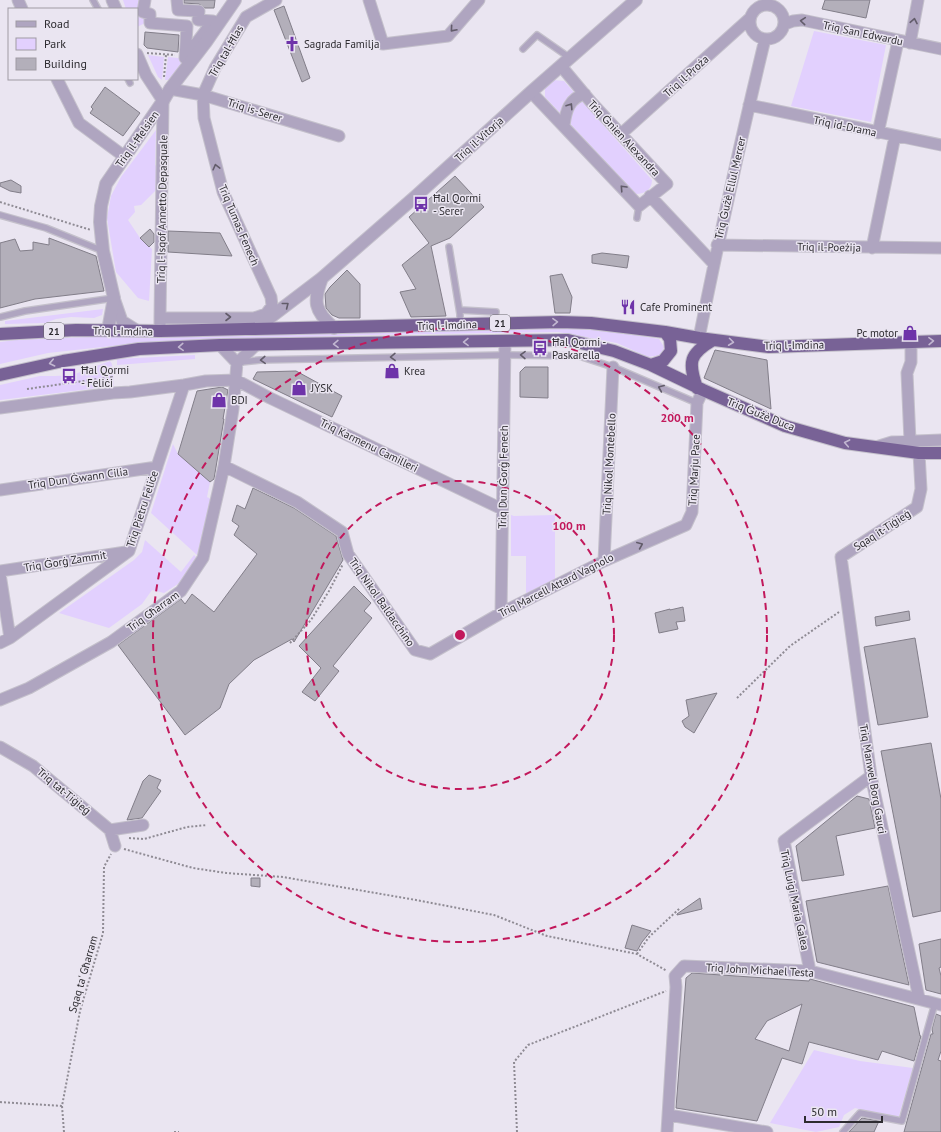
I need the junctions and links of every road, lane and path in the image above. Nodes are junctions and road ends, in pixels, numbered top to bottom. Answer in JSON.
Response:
{"nodes":[{"id":1,"x":145,"y":0,"type":"edge"},
{"id":2,"x":177,"y":0,"type":"edge"},
{"id":3,"x":235,"y":0,"type":"edge"},
{"id":4,"x":276,"y":0,"type":"edge"},
{"id":5,"x":369,"y":0,"type":"edge"},
{"id":6,"x":479,"y":0,"type":"edge"},
{"id":7,"x":636,"y":0,"type":"edge"},
{"id":8,"x":918,"y":0,"type":"edge"},
{"id":9,"x":770,"y":2,"type":"edge"},
{"id":10,"x":750,"y":18,"type":"junction"},
{"id":11,"x":785,"y":24,"type":"junction"},
{"id":12,"x":765,"y":39,"type":"junction"},
{"id":13,"x":203,"y":40,"type":"junction"},
{"id":14,"x":898,"y":41,"type":"junction"},
{"id":15,"x":910,"y":43,"type":"junction"},
{"id":16,"x":523,"y":49,"type":"dead end"},
{"id":17,"x":941,"y":49,"type":"edge"},
{"id":18,"x":142,"y":54,"type":"edge"},
{"id":19,"x":166,"y":55,"type":"junction"},
{"id":20,"x":185,"y":56,"type":"junction"},
{"id":21,"x":570,"y":58,"type":"junction"},
{"id":22,"x":561,"y":66,"type":"junction"},
{"id":23,"x":58,"y":80,"type":"edge"},
{"id":24,"x":167,"y":85,"type":"junction"},
{"id":25,"x":531,"y":92,"type":"junction"},
{"id":26,"x":584,"y":94,"type":"junction"},
{"id":27,"x":203,"y":95,"type":"junction"},
{"id":28,"x":163,"y":101,"type":"junction"},
{"id":29,"x":749,"y":105,"type":"junction"},
{"id":30,"x":564,"y":125,"type":"junction"},
{"id":31,"x":878,"y":133,"type":"junction"},
{"id":32,"x":621,"y":134,"type":"junction"},
{"id":33,"x":339,"y":136,"type":"dead end"},
{"id":34,"x":895,"y":136,"type":"junction"},
{"id":35,"x":941,"y":145,"type":"edge"},
{"id":36,"x":125,"y":157,"type":"junction"},
{"id":37,"x":650,"y":196,"type":"junction"},
{"id":38,"x":0,"y":202,"type":"edge"},
{"id":39,"x":639,"y":206,"type":"junction"},
{"id":40,"x":0,"y":215,"type":"edge"},
{"id":41,"x":637,"y":218,"type":"dead end"},
{"id":42,"x":102,"y":233,"type":"junction"},
{"id":43,"x":718,"y":245,"type":"junction"},
{"id":44,"x":449,"y":247,"type":"dead end"},
{"id":45,"x":872,"y":248,"type":"junction"},
{"id":46,"x":941,"y":248,"type":"edge"},
{"id":47,"x":103,"y":251,"type":"junction"},
{"id":48,"x":714,"y":264,"type":"junction"},
{"id":49,"x":322,"y":278,"type":"junction"},
{"id":50,"x":114,"y":298,"type":"junction"},
{"id":51,"x":460,"y":310,"type":"junction"},
{"id":52,"x":496,"y":312,"type":"dead end"},
{"id":53,"x":0,"y":317,"type":"edge"},
{"id":54,"x":160,"y":318,"type":"junction"},
{"id":55,"x":460,"y":324,"type":"junction"},
{"id":56,"x":334,"y":328,"type":"junction"},
{"id":57,"x":108,"y":330,"type":"junction"},
{"id":58,"x":255,"y":330,"type":"junction"},
{"id":59,"x":138,"y":331,"type":"junction"},
{"id":60,"x":160,"y":331,"type":"junction"},
{"id":61,"x":665,"y":332,"type":"junction"},
{"id":62,"x":0,"y":334,"type":"edge"},
{"id":63,"x":699,"y":338,"type":"junction"},
{"id":64,"x":713,"y":340,"type":"junction"},
{"id":65,"x":505,"y":341,"type":"junction"},
{"id":66,"x":941,"y":341,"type":"edge"},
{"id":67,"x":911,"y":342,"type":"junction"},
{"id":68,"x":220,"y":345,"type":"junction"},
{"id":69,"x":256,"y":345,"type":"junction"},
{"id":70,"x":505,"y":355,"type":"junction"},
{"id":71,"x":237,"y":363,"type":"junction"},
{"id":72,"x":651,"y":366,"type":"junction"},
{"id":73,"x":613,"y":367,"type":"junction"},
{"id":74,"x":0,"y":375,"type":"edge"},
{"id":75,"x":236,"y":380,"type":"junction"},
{"id":76,"x":184,"y":386,"type":"junction"},
{"id":77,"x":27,"y":389,"type":"dead end"},
{"id":78,"x":700,"y":389,"type":"junction"},
{"id":79,"x":113,"y":393,"type":"junction"},
{"id":80,"x":697,"y":403,"type":"junction"},
{"id":81,"x":0,"y":408,"type":"edge"},
{"id":82,"x":941,"y":440,"type":"edge"},
{"id":83,"x":910,"y":441,"type":"junction"},
{"id":84,"x":875,"y":448,"type":"junction"},
{"id":85,"x":919,"y":453,"type":"junction"},
{"id":86,"x":941,"y":453,"type":"edge"},
{"id":87,"x":156,"y":466,"type":"junction"},
{"id":88,"x":224,"y":466,"type":"junction"},
{"id":89,"x":0,"y":490,"type":"edge"},
{"id":90,"x":502,"y":509,"type":"junction"},
{"id":91,"x":686,"y":526,"type":"joint"},
{"id":92,"x":129,"y":551,"type":"junction"},
{"id":93,"x":348,"y":554,"type":"junction"},
{"id":94,"x":841,"y":557,"type":"joint"},
{"id":95,"x":604,"y":561,"type":"junction"},
{"id":96,"x":0,"y":571,"type":"edge"},
{"id":97,"x":0,"y":574,"type":"edge"},
{"id":98,"x":847,"y":607,"type":"junction"},
{"id":99,"x":501,"y":613,"type":"junction"},
{"id":100,"x":5,"y":641,"type":"edge"},
{"id":101,"x":290,"y":643,"type":"dead end"},
{"id":102,"x":430,"y":654,"type":"joint"},
{"id":103,"x":738,"y":698,"type":"dead end"},
{"id":104,"x":0,"y":700,"type":"edge"},
{"id":105,"x":0,"y":747,"type":"edge"},
{"id":106,"x":871,"y":776,"type":"junction"},
{"id":107,"x":207,"y":824,"type":"dead end"},
{"id":108,"x":143,"y":825,"type":"dead end"},
{"id":109,"x":114,"y":829,"type":"junction"},
{"id":110,"x":114,"y":846,"type":"junction"},
{"id":111,"x":680,"y":908,"type":"dead end"},
{"id":112,"x":638,"y":954,"type":"junction"},
{"id":113,"x":810,"y":971,"type":"junction"},
{"id":114,"x":675,"y":976,"type":"junction"},
{"id":115,"x":676,"y":987,"type":"junction"},
{"id":116,"x":919,"y":998,"type":"junction"},
{"id":117,"x":938,"y":1004,"type":"edge"},
{"id":118,"x":0,"y":1102,"type":"edge"},
{"id":119,"x":62,"y":1106,"type":"junction"},
{"id":120,"x":669,"y":1115,"type":"junction"},
{"id":121,"x":64,"y":1132,"type":"edge"},
{"id":122,"x":174,"y":1132,"type":"edge"},
{"id":123,"x":179,"y":1132,"type":"edge"},
{"id":124,"x":518,"y":1132,"type":"edge"},
{"id":125,"x":667,"y":1132,"type":"edge"},
{"id":126,"x":767,"y":1132,"type":"edge"},
{"id":127,"x":843,"y":1132,"type":"edge"}],
"edges":[{"from":1,"to":20,"type":"street"},
{"from":2,"to":13,"type":"street"},
{"from":3,"to":13,"type":"street","name":"Triq il-Ħelsien"},
{"from":4,"to":27,"type":"street","name":"Triq tal-Ħlas"},
{"from":6,"to":5,"type":"street","one_way":true},
{"from":7,"to":21,"type":"street","name":"Triq il-Vitorja"},
{"from":15,"to":8,"type":"street","one_way":true},
{"from":9,"to":10,"type":"street"},
{"from":9,"to":11,"type":"street"},
{"from":10,"to":12,"type":"street"},
{"from":10,"to":32,"type":"street","name":"Triq il-Proża"},
{"from":11,"to":12,"type":"street"},
{"from":14,"to":11,"type":"street","name":"Triq San Edwardu","one_way":true},
{"from":12,"to":29,"type":"street","name":"Triq Ġużè Ellul Mercer"},
{"from":13,"to":20,"type":"street"},
{"from":13,"to":24,"type":"street","name":"Triq il-Ħelsien"},
{"from":14,"to":15,"type":"street","name":"Triq San Edwardu"},
{"from":14,"to":31,"type":"street"},
{"from":15,"to":17,"type":"street","name":"Triq San Edwardu"},
{"from":16,"to":21,"type":"lane"},
{"from":18,"to":19,"type":"path"},
{"from":18,"to":28,"type":"street"},
{"from":19,"to":20,"type":"path"},
{"from":19,"to":24,"type":"path"},
{"from":21,"to":22,"type":"street","name":"Triq il-Vitorja"},
{"from":22,"to":25,"type":"street","name":"Triq il-Vitorja"},
{"from":22,"to":26,"type":"street","name":"Triq Ġnien Alexandra"},
{"from":23,"to":36,"type":"street"},
{"from":24,"to":27,"type":"street","name":"Triq is-Serer"},
{"from":24,"to":28,"type":"street","name":"Triq il-Ħelsien"},
{"from":25,"to":30,"type":"street"},
{"from":25,"to":49,"type":"street","name":"Triq il-Vitorja"},
{"from":30,"to":26,"type":"street","name":"Triq Ġnien Alexandra","one_way":true},
{"from":26,"to":32,"type":"street","name":"Triq Ġnien Alexandra"},
{"from":27,"to":33,"type":"street","name":"Triq is-Serer"},
{"from":54,"to":27,"type":"street","name":"Triq Tumas Fenech","one_way":true},
{"from":28,"to":36,"type":"street","name":"Triq il-Ħelsien"},
{"from":28,"to":54,"type":"street","name":"Triq l-Isqof Annetto Depasquale"},
{"from":29,"to":31,"type":"street","name":"Triq id-Drama"},
{"from":29,"to":43,"type":"street","name":"Triq Ġużè Ellul Mercer"},
{"from":39,"to":30,"type":"street","one_way":true},
{"from":31,"to":34,"type":"street","name":"Triq id-Drama"},
{"from":32,"to":37,"type":"street","name":"Triq Ġnien Alexandra"},
{"from":34,"to":35,"type":"street","name":"Triq id-Drama"},
{"from":34,"to":45,"type":"street"},
{"from":36,"to":42,"type":"street","name":"Triq il-Ħelsien"},
{"from":37,"to":39,"type":"street","name":"Triq Ġnien Alexandra"},
{"from":37,"to":48,"type":"street"},
{"from":38,"to":42,"type":"path"},
{"from":39,"to":41,"type":"lane"},
{"from":40,"to":47,"type":"lane"},
{"from":42,"to":47,"type":"street","name":"Triq il-Ħelsien"},
{"from":43,"to":45,"type":"street","name":"Triq il-Poeżija"},
{"from":43,"to":48,"type":"street","name":"Triq Ġużè Ellul Mercer"},
{"from":44,"to":51,"type":"lane"},
{"from":45,"to":46,"type":"street","name":"Triq il-Poeżija"},
{"from":47,"to":50,"type":"street","name":"Triq il-Ħelsien"},
{"from":48,"to":63,"type":"street","name":"Triq Ġużè Ellul Mercer"},
{"from":49,"to":56,"type":"street"},
{"from":58,"to":49,"type":"street","name":"Triq il-Vitorja","one_way":true},
{"from":50,"to":53,"type":"lane"},
{"from":50,"to":57,"type":"street","name":"Triq il-Ħelsien"},
{"from":50,"to":59,"type":"street","name":"Triq il-Ħelsien"},
{"from":51,"to":52,"type":"lane"},
{"from":51,"to":55,"type":"lane"},
{"from":54,"to":60,"type":"street","name":"Triq l-Isqof Annetto Depasquale"},
{"from":55,"to":56,"type":"highway","name":"Triq l-Imdina","number":"21"},
{"from":55,"to":61,"type":"highway","name":"Triq l-Imdina","number":"21","one_way":true},
{"from":56,"to":58,"type":"highway","name":"Triq l-Imdina","number":"21"},
{"from":57,"to":59,"type":"highway","name":"Triq l-Imdina","number":"21"},
{"from":57,"to":62,"type":"highway","name":"Triq l-Imdina","number":"21"},
{"from":58,"to":60,"type":"highway","name":"Triq l-Imdina","number":"21"},
{"from":59,"to":60,"type":"highway","name":"Triq l-Imdina","number":"21"},
{"from":61,"to":63,"type":"highway","name":"Triq l-Imdina","number":"21"},
{"from":61,"to":72,"type":"highway"},
{"from":63,"to":64,"type":"highway","name":"Triq l-Imdina","number":"21"},
{"from":64,"to":67,"type":"highway","name":"Triq l-Imdina","number":"21","one_way":true},
{"from":64,"to":78,"type":"highway"},
{"from":65,"to":69,"type":"highway","name":"Triq l-Imdina","number":"21","one_way":true},
{"from":65,"to":70,"type":"street","name":"Triq Dun Ġorġ Fenech"},
{"from":65,"to":72,"type":"highway","name":"Triq l-Imdina","number":"21"},
{"from":67,"to":66,"type":"highway","name":"Triq l-Imdina","number":"21","one_way":true},
{"from":67,"to":83,"type":"street"},
{"from":68,"to":69,"type":"highway","name":"Triq l-Imdina","number":"21"},
{"from":68,"to":71,"type":"street"},
{"from":68,"to":74,"type":"highway","name":"Triq l-Imdina","number":"21","one_way":true},
{"from":69,"to":71,"type":"street"},
{"from":70,"to":71,"type":"lane","one_way":true},
{"from":73,"to":70,"type":"lane","one_way":true},
{"from":70,"to":90,"type":"street","name":"Triq Dun Ġorġ Fenech"},
{"from":71,"to":75,"type":"street","name":"Triq Għarram"},
{"from":72,"to":78,"type":"highway","name":"Triq Ġużè Duca","number":"21"},
{"from":80,"to":73,"type":"lane","one_way":true},
{"from":73,"to":95,"type":"street","name":"Triq Nikol Montebello"},
{"from":75,"to":76,"type":"street"},
{"from":75,"to":88,"type":"street","name":"Triq Għarram"},
{"from":75,"to":90,"type":"street","name":"Triq Karmenu Camilleri"},
{"from":76,"to":79,"type":"street"},
{"from":76,"to":87,"type":"street","name":"Triq Pietru Feliċe"},
{"from":77,"to":79,"type":"path"},
{"from":78,"to":80,"type":"street","name":"Triq Marju Pace"},
{"from":84,"to":78,"type":"highway","name":"Triq Ġużè Duca","number":"21","one_way":true},
{"from":79,"to":81,"type":"street"},
{"from":80,"to":91,"type":"street","name":"Triq Marju Pace"},
{"from":82,"to":83,"type":"street","name":"Triq Ġużè Duca"},
{"from":83,"to":84,"type":"street","name":"Triq Ġużè Duca"},
{"from":84,"to":85,"type":"highway","name":"Triq Ġużè Duca","number":"21"},
{"from":85,"to":86,"type":"highway","name":"Triq Ġużè Duca","number":"21"},
{"from":85,"to":94,"type":"street","name":"Sqaq it-Tiġieġ"},
{"from":87,"to":89,"type":"street","name":"Triq Dun Ġwann Cilia"},
{"from":87,"to":92,"type":"street","name":"Triq Pietru Feliċe"},
{"from":88,"to":93,"type":"street","name":"Triq Nikol Baldacchino"},
{"from":88,"to":104,"type":"street","name":"Triq Għarram"},
{"from":90,"to":99,"type":"street","name":"Triq Dun Ġorġ Fenech"},
{"from":95,"to":91,"type":"street","name":"Triq Marcell Attard Vagnolo","one_way":true},
{"from":92,"to":96,"type":"street","name":"Triq Ġorġ Zammit"},
{"from":92,"to":100,"type":"street","name":"Triq Pietru Feliċe"},
{"from":93,"to":101,"type":"path"},
{"from":93,"to":102,"type":"street","name":"Triq Nikol Baldacchino"},
{"from":94,"to":98,"type":"street","name":"Triq Manwel Borg Gauci"},
{"from":95,"to":99,"type":"street","name":"Triq Marcell Attard Vagnolo"},
{"from":97,"to":100,"type":"street"},
{"from":98,"to":103,"type":"path"},
{"from":98,"to":106,"type":"street","name":"Triq Manwel Borg Gauci"},
{"from":99,"to":102,"type":"street","name":"Triq Marcell Attard Vagnolo"},
{"from":105,"to":109,"type":"street","name":"Triq tat-Tiġieġ"},
{"from":106,"to":113,"type":"street","name":"Triq Luigi Maria Galea"},
{"from":106,"to":116,"type":"street","name":"Triq Manwel Borg Gauci"},
{"from":107,"to":109,"type":"path"},
{"from":108,"to":109,"type":"street"},
{"from":109,"to":110,"type":"street"},
{"from":110,"to":112,"type":"path"},
{"from":110,"to":119,"type":"path","name":"Sqaq ta' Għarram"},
{"from":111,"to":112,"type":"path"},
{"from":112,"to":114,"type":"path"},
{"from":113,"to":114,"type":"street","name":"Triq John Michael Testa"},
{"from":113,"to":116,"type":"street","name":"Triq John Michael Testa"},
{"from":114,"to":115,"type":"street"},
{"from":115,"to":120,"type":"street"},
{"from":115,"to":124,"type":"path"},
{"from":116,"to":117,"type":"street","name":"Triq John Michael Testa"},
{"from":117,"to":127,"type":"lane"},
{"from":118,"to":119,"type":"path"},
{"from":119,"to":121,"type":"path","name":"Sqaq ta' Għarram"},
{"from":120,"to":125,"type":"street"},
{"from":120,"to":126,"type":"street"},
{"from":122,"to":123,"type":"path"}]}
